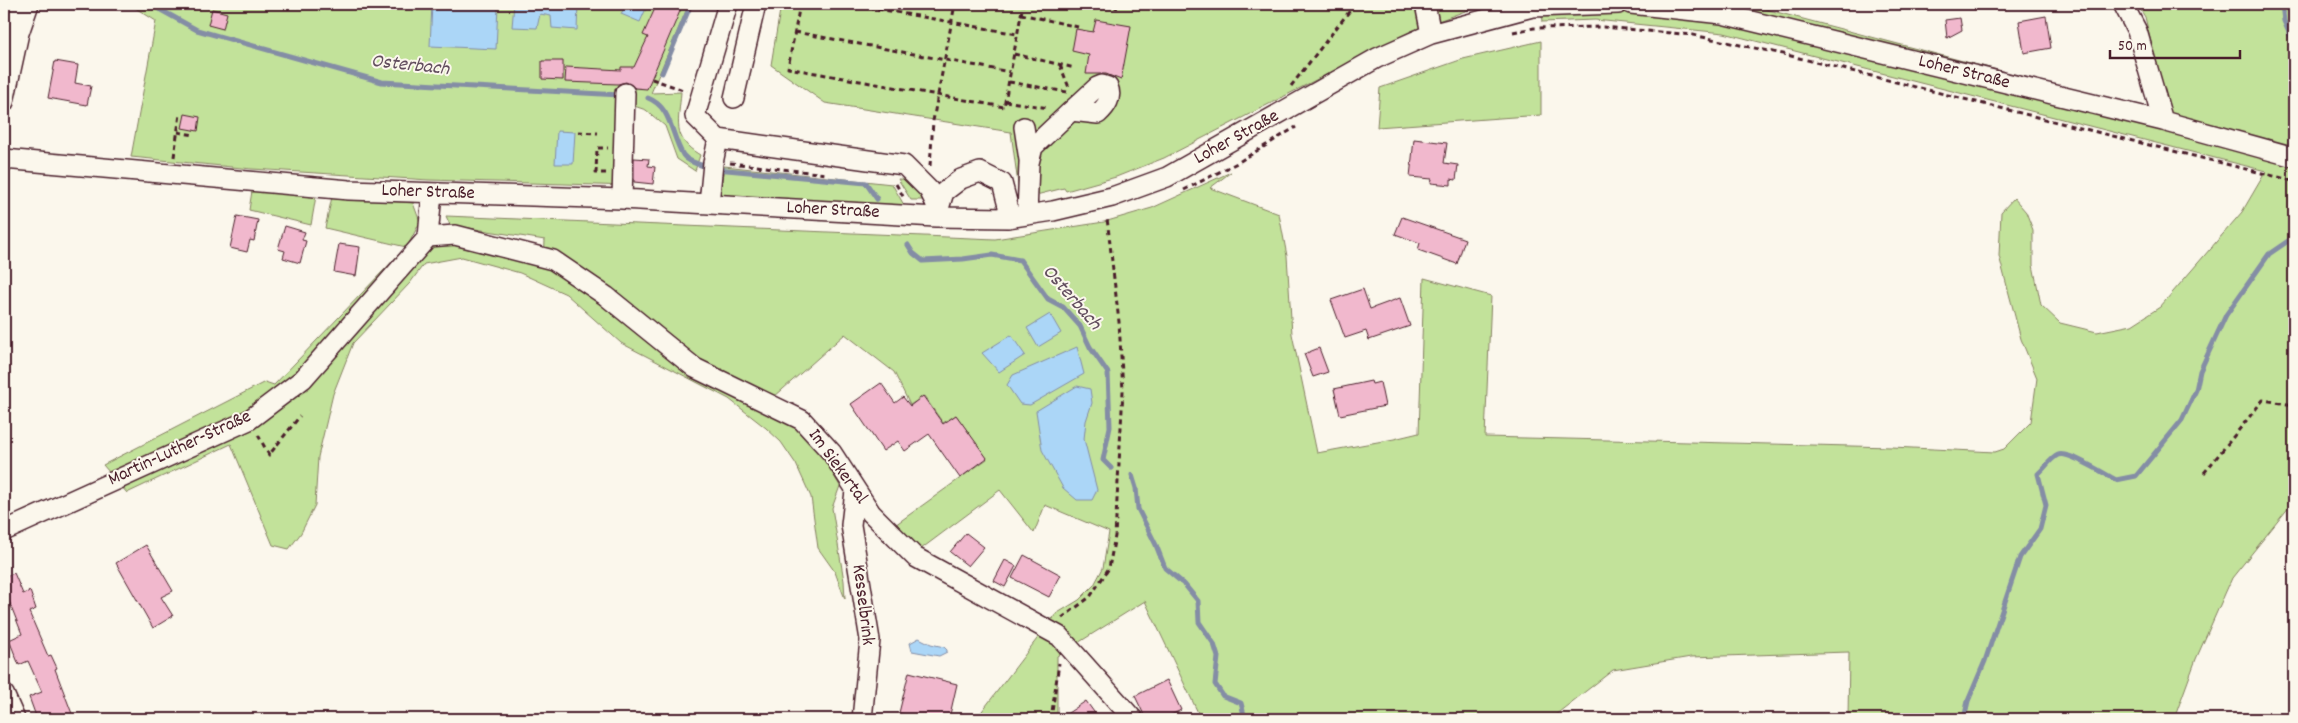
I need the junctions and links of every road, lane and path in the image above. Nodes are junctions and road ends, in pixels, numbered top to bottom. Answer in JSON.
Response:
{"nodes":[{"id":1,"x":6,"y":4,"type":"edge"},
{"id":2,"x":29,"y":4,"type":"edge"},
{"id":3,"x":728,"y":4,"type":"edge"},
{"id":4,"x":756,"y":4,"type":"edge"},
{"id":5,"x":800,"y":4,"type":"edge"},
{"id":6,"x":851,"y":4,"type":"edge"},
{"id":7,"x":955,"y":4,"type":"edge"},
{"id":8,"x":1023,"y":4,"type":"edge"},
{"id":9,"x":1097,"y":4,"type":"edge"},
{"id":10,"x":1426,"y":4,"type":"edge"},
{"id":11,"x":1618,"y":4,"type":"edge"},
{"id":12,"x":1631,"y":4,"type":"edge"},
{"id":13,"x":2123,"y":4,"type":"edge"},
{"id":14,"x":1118,"y":8,"type":"dead end"},
{"id":15,"x":1021,"y":14,"type":"junction"},
{"id":16,"x":952,"y":22,"type":"junction"},
{"id":17,"x":1078,"y":27,"type":"dead end"},
{"id":18,"x":795,"y":32,"type":"junction"},
{"id":19,"x":19,"y":33,"type":"junction"},
{"id":20,"x":1017,"y":34,"type":"junction"},
{"id":21,"x":1431,"y":34,"type":"junction"},
{"id":22,"x":1505,"y":34,"type":"dead end"},
{"id":23,"x":1014,"y":54,"type":"junction"},
{"id":24,"x":944,"y":61,"type":"junction"},
{"id":25,"x":1060,"y":65,"type":"junction"},
{"id":26,"x":1075,"y":68,"type":"dead end"},
{"id":27,"x":1010,"y":72,"type":"junction"},
{"id":28,"x":652,"y":79,"type":"dead end"},
{"id":29,"x":1009,"y":82,"type":"junction"},
{"id":30,"x":677,"y":90,"type":"dead end"},
{"id":31,"x":625,"y":93,"type":"dead end"},
{"id":32,"x":939,"y":95,"type":"junction"},
{"id":33,"x":734,"y":98,"type":"dead end"},
{"id":34,"x":1005,"y":101,"type":"junction"},
{"id":35,"x":4,"y":102,"type":"edge"},
{"id":36,"x":1071,"y":112,"type":"joint"},
{"id":37,"x":180,"y":114,"type":"dead end"},
{"id":38,"x":2163,"y":121,"type":"junction"},
{"id":39,"x":1302,"y":123,"type":"dead end"},
{"id":40,"x":1024,"y":127,"type":"dead end"},
{"id":41,"x":178,"y":132,"type":"junction"},
{"id":42,"x":578,"y":132,"type":"dead end"},
{"id":43,"x":598,"y":133,"type":"dead end"},
{"id":44,"x":194,"y":135,"type":"dead end"},
{"id":45,"x":718,"y":139,"type":"junction"},
{"id":46,"x":2294,"y":157,"type":"edge"},
{"id":47,"x":4,"y":159,"type":"edge"},
{"id":48,"x":1029,"y":163,"type":"junction"},
{"id":49,"x":171,"y":175,"type":"junction"},
{"id":50,"x":2294,"y":181,"type":"edge"},
{"id":51,"x":929,"y":190,"type":"junction"},
{"id":52,"x":1178,"y":192,"type":"dead end"},
{"id":53,"x":432,"y":193,"type":"junction"},
{"id":54,"x":622,"y":199,"type":"junction"},
{"id":55,"x":709,"y":204,"type":"junction"},
{"id":56,"x":1027,"y":215,"type":"junction"},
{"id":57,"x":1113,"y":216,"type":"dead end"},
{"id":58,"x":936,"y":218,"type":"junction"},
{"id":59,"x":1008,"y":218,"type":"junction"},
{"id":60,"x":1107,"y":218,"type":"junction"},
{"id":61,"x":1097,"y":220,"type":"dead end"},
{"id":62,"x":428,"y":237,"type":"junction"},
{"id":63,"x":2294,"y":405,"type":"edge"},
{"id":64,"x":300,"y":416,"type":"dead end"},
{"id":65,"x":249,"y":420,"type":"junction"},
{"id":66,"x":2204,"y":473,"type":"dead end"},
{"id":67,"x":855,"y":491,"type":"junction"},
{"id":68,"x":4,"y":531,"type":"edge"},
{"id":69,"x":1059,"y":636,"type":"junction"},
{"id":70,"x":4,"y":694,"type":"edge"},
{"id":71,"x":15,"y":719,"type":"edge"},
{"id":72,"x":862,"y":719,"type":"edge"},
{"id":73,"x":1051,"y":719,"type":"edge"},
{"id":74,"x":1133,"y":719,"type":"edge"}],
"edges":[{"from":1,"to":19,"type":"street"},
{"from":2,"to":19,"type":"street"},
{"from":3,"to":45,"type":"street"},
{"from":4,"to":33,"type":"street"},
{"from":5,"to":18,"type":"path"},
{"from":6,"to":16,"type":"path"},
{"from":7,"to":16,"type":"path"},
{"from":8,"to":15,"type":"path"},
{"from":9,"to":14,"type":"path"},
{"from":10,"to":21,"type":"street"},
{"from":11,"to":21,"type":"street","name":"Loher Straße"},
{"from":12,"to":38,"type":"street","name":"Loher Straße"},
{"from":13,"to":38,"type":"street"},
{"from":15,"to":17,"type":"path"},
{"from":15,"to":20,"type":"path"},
{"from":16,"to":20,"type":"path"},
{"from":16,"to":24,"type":"path"},
{"from":18,"to":24,"type":"path"},
{"from":18,"to":32,"type":"path"},
{"from":19,"to":35,"type":"street"},
{"from":20,"to":23,"type":"path"},
{"from":21,"to":56,"type":"street","name":"Loher Straße"},
{"from":22,"to":50,"type":"path"},
{"from":23,"to":25,"type":"path"},
{"from":23,"to":27,"type":"path"},
{"from":24,"to":27,"type":"path"},
{"from":24,"to":32,"type":"path"},
{"from":25,"to":26,"type":"path"},
{"from":25,"to":29,"type":"path"},
{"from":27,"to":29,"type":"path"},
{"from":28,"to":30,"type":"path"},
{"from":29,"to":34,"type":"path"},
{"from":31,"to":54,"type":"street"},
{"from":32,"to":34,"type":"path"},
{"from":32,"to":51,"type":"path"},
{"from":34,"to":36,"type":"path"},
{"from":36,"to":48,"type":"street"},
{"from":37,"to":41,"type":"path"},
{"from":38,"to":46,"type":"street","name":"Loher Straße"},
{"from":39,"to":52,"type":"path"},
{"from":40,"to":48,"type":"street"},
{"from":41,"to":44,"type":"path"},
{"from":41,"to":49,"type":"path"},
{"from":42,"to":43,"type":"path"},
{"from":45,"to":51,"type":"street"},
{"from":45,"to":55,"type":"street"},
{"from":47,"to":49,"type":"street","name":"Loher Straße"},
{"from":48,"to":56,"type":"street"},
{"from":49,"to":53,"type":"street","name":"Loher Straße"},
{"from":51,"to":58,"type":"street"},
{"from":53,"to":54,"type":"street","name":"Loher Straße"},
{"from":53,"to":62,"type":"street"},
{"from":54,"to":55,"type":"street","name":"Loher Straße"},
{"from":55,"to":58,"type":"street","name":"Loher Straße"},
{"from":56,"to":59,"type":"street","name":"Loher Straße"},
{"from":57,"to":60,"type":"path"},
{"from":58,"to":59,"type":"street","name":"Loher Straße"},
{"from":58,"to":59,"type":"street"},
{"from":60,"to":61,"type":"path"},
{"from":60,"to":69,"type":"path"},
{"from":62,"to":65,"type":"street","name":"Martin-Luther-Straße"},
{"from":62,"to":67,"type":"street","name":"Im Siekertal"},
{"from":63,"to":66,"type":"path"},
{"from":64,"to":65,"type":"path"},
{"from":65,"to":68,"type":"street","name":"Martin-Luther-Straße"},
{"from":67,"to":69,"type":"street","name":"Im Siekertal"},
{"from":67,"to":72,"type":"street","name":"Kesselbrink"},
{"from":69,"to":73,"type":"path"},
{"from":69,"to":74,"type":"street","name":"Im Siekertal"},
{"from":70,"to":71,"type":"street"}]}
